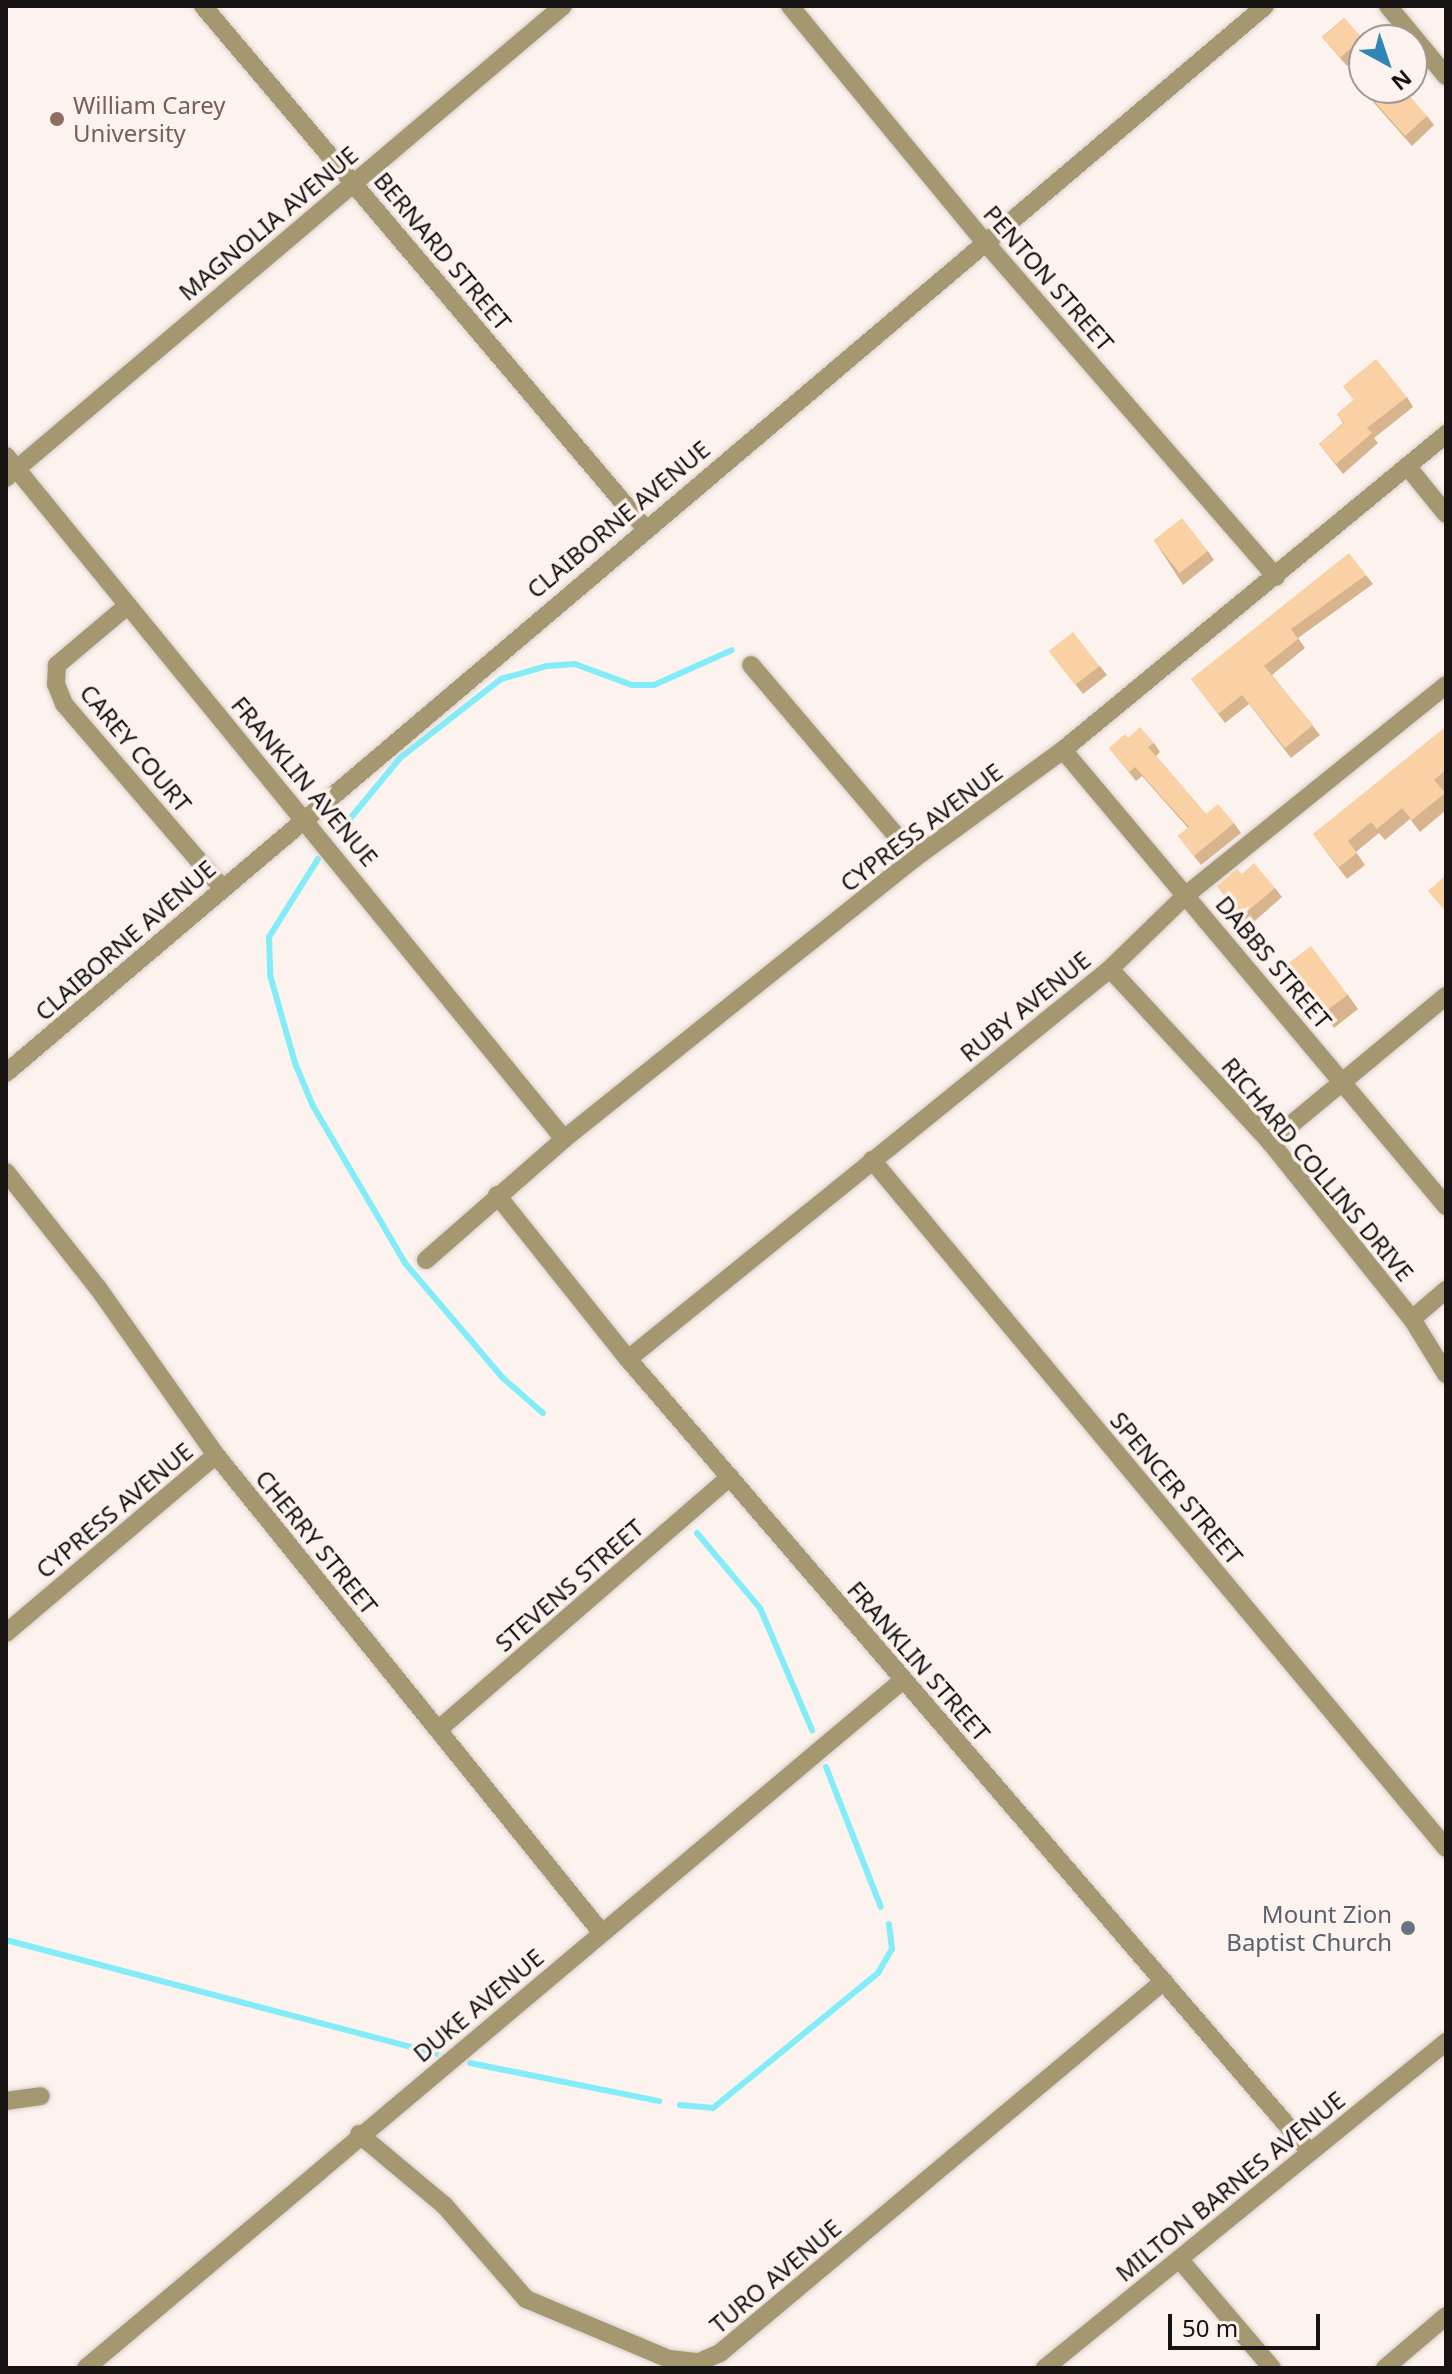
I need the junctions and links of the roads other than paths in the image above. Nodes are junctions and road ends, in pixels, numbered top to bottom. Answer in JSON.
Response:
{"nodes":[{"id":1,"x":203,"y":6,"type":"edge"},
{"id":2,"x":563,"y":6,"type":"edge"},
{"id":3,"x":790,"y":6,"type":"edge"},
{"id":4,"x":1265,"y":6,"type":"edge"},
{"id":5,"x":1388,"y":6,"type":"edge"},
{"id":6,"x":1446,"y":76,"type":"edge"},
{"id":7,"x":353,"y":182,"type":"junction"},
{"id":8,"x":984,"y":241,"type":"junction"},
{"id":9,"x":1446,"y":434,"type":"edge"},
{"id":10,"x":1407,"y":466,"type":"junction"},
{"id":11,"x":10,"y":468,"type":"edge"},
{"id":12,"x":1446,"y":514,"type":"edge"},
{"id":13,"x":644,"y":527,"type":"junction"},
{"id":14,"x":1276,"y":577,"type":"junction"},
{"id":15,"x":127,"y":606,"type":"junction"},
{"id":16,"x":751,"y":665,"type":"dead end"},
{"id":17,"x":1446,"y":685,"type":"edge"},
{"id":18,"x":1063,"y":750,"type":"junction"},
{"id":19,"x":305,"y":817,"type":"junction"},
{"id":20,"x":915,"y":858,"type":"junction"},
{"id":21,"x":222,"y":888,"type":"junction"},
{"id":22,"x":1186,"y":895,"type":"junction"},
{"id":23,"x":1110,"y":969,"type":"junction"},
{"id":24,"x":1446,"y":996,"type":"edge"},
{"id":25,"x":6,"y":1073,"type":"edge"},
{"id":26,"x":1344,"y":1083,"type":"junction"},
{"id":27,"x":564,"y":1139,"type":"junction"},
{"id":28,"x":1270,"y":1142,"type":"junction"},
{"id":29,"x":872,"y":1160,"type":"junction"},
{"id":30,"x":6,"y":1172,"type":"edge"},
{"id":31,"x":497,"y":1195,"type":"junction"},
{"id":32,"x":1446,"y":1206,"type":"edge"},
{"id":33,"x":426,"y":1260,"type":"dead end"},
{"id":34,"x":1446,"y":1290,"type":"edge"},
{"id":35,"x":1412,"y":1319,"type":"junction"},
{"id":36,"x":628,"y":1359,"type":"junction"},
{"id":37,"x":1446,"y":1374,"type":"edge"},
{"id":38,"x":216,"y":1455,"type":"junction"},
{"id":39,"x":730,"y":1477,"type":"junction"},
{"id":40,"x":6,"y":1633,"type":"edge"},
{"id":41,"x":903,"y":1680,"type":"junction"},
{"id":42,"x":439,"y":1729,"type":"junction"},
{"id":43,"x":1446,"y":1848,"type":"edge"},
{"id":44,"x":602,"y":1933,"type":"junction"},
{"id":45,"x":1164,"y":1981,"type":"junction"},
{"id":46,"x":1446,"y":2042,"type":"edge"},
{"id":47,"x":41,"y":2096,"type":"dead end"},
{"id":48,"x":6,"y":2101,"type":"edge"},
{"id":49,"x":359,"y":2134,"type":"junction"},
{"id":50,"x":1310,"y":2152,"type":"junction"},
{"id":51,"x":1180,"y":2260,"type":"junction"},
{"id":52,"x":1446,"y":2316,"type":"edge"},
{"id":53,"x":86,"y":2368,"type":"edge"},
{"id":54,"x":1045,"y":2368,"type":"edge"},
{"id":55,"x":1272,"y":2368,"type":"edge"},
{"id":56,"x":1385,"y":2368,"type":"edge"}],
"edges":[{"from":1,"to":7,"type":"street","name":"BERNARD STREET"},
{"from":2,"to":7,"type":"street","name":"MAGNOLIA AVENUE"},
{"from":3,"to":8,"type":"street","name":"PENTON STREET"},
{"from":4,"to":8,"type":"street","name":"CLAIBORNE AVENUE"},
{"from":5,"to":6,"type":"street"},
{"from":7,"to":11,"type":"street","name":"MAGNOLIA AVENUE"},
{"from":7,"to":13,"type":"street","name":"BERNARD STREET"},
{"from":8,"to":13,"type":"street","name":"CLAIBORNE AVENUE"},
{"from":8,"to":14,"type":"street","name":"PENTON STREET"},
{"from":9,"to":10,"type":"street","name":"CYPRESS AVENUE"},
{"from":10,"to":12,"type":"street"},
{"from":10,"to":14,"type":"street","name":"CYPRESS AVENUE"},
{"from":11,"to":15,"type":"street","name":"FRANKLIN AVENUE"},
{"from":13,"to":19,"type":"street","name":"CLAIBORNE AVENUE"},
{"from":14,"to":18,"type":"street","name":"CYPRESS AVENUE"},
{"from":15,"to":19,"type":"street","name":"FRANKLIN AVENUE"},
{"from":15,"to":21,"type":"street","name":"CAREY COURT"},
{"from":16,"to":20,"type":"street"},
{"from":17,"to":22,"type":"street","name":"RUBY AVENUE"},
{"from":18,"to":20,"type":"street","name":"CYPRESS AVENUE"},
{"from":18,"to":22,"type":"street","name":"DABBS STREET"},
{"from":19,"to":21,"type":"street","name":"CLAIBORNE AVENUE"},
{"from":19,"to":27,"type":"street","name":"FRANKLIN AVENUE"},
{"from":20,"to":27,"type":"street","name":"CYPRESS AVENUE"},
{"from":21,"to":25,"type":"street","name":"CLAIBORNE AVENUE"},
{"from":22,"to":23,"type":"street","name":"RUBY AVENUE"},
{"from":22,"to":26,"type":"street","name":"DABBS STREET"},
{"from":23,"to":28,"type":"street","name":"RICHARD COLLINS DRIVE"},
{"from":23,"to":29,"type":"street","name":"RUBY AVENUE"},
{"from":24,"to":26,"type":"street"},
{"from":26,"to":28,"type":"street"},
{"from":26,"to":32,"type":"street","name":"DABBS STREET"},
{"from":27,"to":31,"type":"street","name":"CYPRESS AVENUE"},
{"from":28,"to":35,"type":"street","name":"RICHARD COLLINS DRIVE"},
{"from":29,"to":36,"type":"street","name":"RUBY AVENUE"},
{"from":29,"to":43,"type":"street","name":"SPENCER STREET"},
{"from":30,"to":38,"type":"street","name":"CHERRY STREET"},
{"from":31,"to":33,"type":"street","name":"CYPRESS AVENUE"},
{"from":31,"to":36,"type":"street","name":"FRANKLIN STREET"},
{"from":34,"to":35,"type":"street"},
{"from":35,"to":37,"type":"street","name":"RICHARD COLLINS DRIVE"},
{"from":36,"to":39,"type":"street","name":"FRANKLIN STREET"},
{"from":38,"to":40,"type":"street","name":"CYPRESS AVENUE"},
{"from":38,"to":42,"type":"street","name":"CHERRY STREET"},
{"from":39,"to":41,"type":"street","name":"FRANKLIN STREET"},
{"from":39,"to":42,"type":"street","name":"STEVENS STREET"},
{"from":41,"to":44,"type":"street","name":"DUKE AVENUE"},
{"from":41,"to":45,"type":"street","name":"FRANKLIN STREET"},
{"from":42,"to":44,"type":"street","name":"CHERRY STREET"},
{"from":44,"to":49,"type":"street","name":"DUKE AVENUE"},
{"from":45,"to":49,"type":"street","name":"TURO AVENUE"},
{"from":45,"to":50,"type":"street","name":"FRANKLIN STREET"},
{"from":46,"to":50,"type":"street","name":"MILTON BARNES AVENUE"},
{"from":47,"to":48,"type":"street"},
{"from":49,"to":53,"type":"street","name":"DUKE AVENUE"},
{"from":50,"to":51,"type":"street","name":"MILTON BARNES AVENUE"},
{"from":51,"to":54,"type":"street","name":"MILTON BARNES AVENUE"},
{"from":51,"to":55,"type":"street"},
{"from":52,"to":56,"type":"street"}]}
